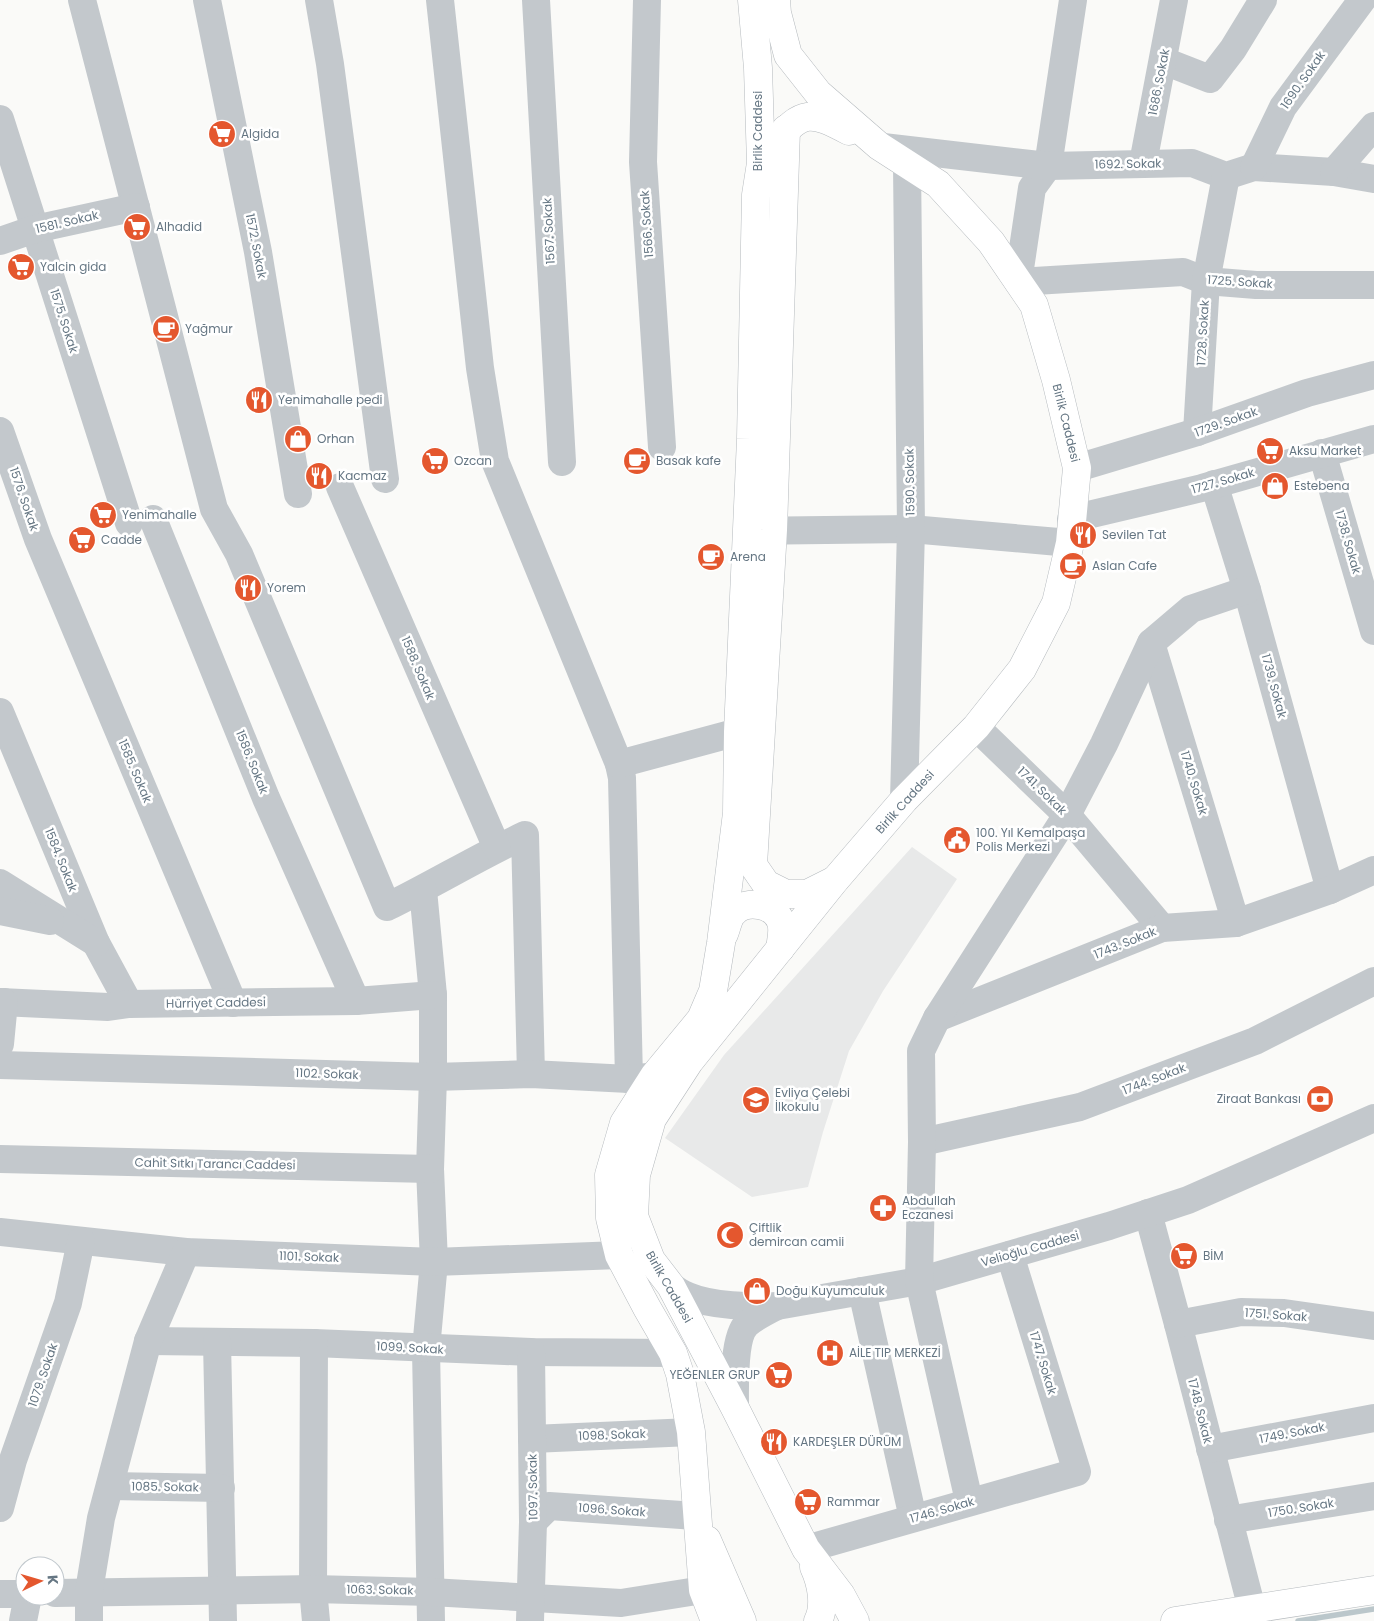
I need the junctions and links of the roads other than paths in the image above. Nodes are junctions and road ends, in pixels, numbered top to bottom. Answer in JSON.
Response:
{"nodes":[{"id":1,"x":82,"y":0,"type":"edge"},
{"id":2,"x":207,"y":0,"type":"edge"},
{"id":3,"x":319,"y":0,"type":"edge"},
{"id":4,"x":440,"y":0,"type":"edge"},
{"id":5,"x":536,"y":0,"type":"edge"},
{"id":6,"x":647,"y":0,"type":"edge"},
{"id":7,"x":752,"y":0,"type":"edge"},
{"id":8,"x":776,"y":0,"type":"edge"},
{"id":9,"x":1073,"y":0,"type":"edge"},
{"id":10,"x":1174,"y":0,"type":"edge"},
{"id":11,"x":1263,"y":0,"type":"edge"},
{"id":12,"x":1362,"y":0,"type":"edge"},
{"id":13,"x":1164,"y":61,"type":"junction"},
{"id":14,"x":0,"y":119,"type":"edge"},
{"id":15,"x":1374,"y":126,"type":"edge"},
{"id":16,"x":786,"y":129,"type":"junction"},
{"id":17,"x":879,"y":146,"type":"junction"},
{"id":18,"x":761,"y":163,"type":"junction"},
{"id":19,"x":1143,"y":163,"type":"junction"},
{"id":20,"x":908,"y":165,"type":"junction"},
{"id":21,"x":1048,"y":166,"type":"junction"},
{"id":22,"x":1254,"y":167,"type":"junction"},
{"id":23,"x":1334,"y":172,"type":"junction"},
{"id":24,"x":1226,"y":176,"type":"junction"},
{"id":25,"x":1374,"y":179,"type":"edge"},
{"id":26,"x":136,"y":207,"type":"junction"},
{"id":27,"x":35,"y":229,"type":"junction"},
{"id":28,"x":0,"y":241,"type":"edge"},
{"id":29,"x":1206,"y":281,"type":"junction"},
{"id":30,"x":1018,"y":282,"type":"junction"},
{"id":31,"x":1374,"y":285,"type":"edge"},
{"id":32,"x":1374,"y":375,"type":"edge"},
{"id":33,"x":0,"y":431,"type":"edge"},
{"id":34,"x":1197,"y":432,"type":"junction"},
{"id":35,"x":1374,"y":439,"type":"edge"},
{"id":36,"x":662,"y":447,"type":"dead end"},
{"id":37,"x":1322,"y":453,"type":"junction"},
{"id":38,"x":562,"y":462,"type":"dead end"},
{"id":39,"x":1077,"y":468,"type":"junction"},
{"id":40,"x":385,"y":479,"type":"dead end"},
{"id":41,"x":1214,"y":484,"type":"junction"},
{"id":42,"x":340,"y":487,"type":"dead end"},
{"id":43,"x":298,"y":494,"type":"dead end"},
{"id":44,"x":141,"y":521,"type":"joint"},
{"id":45,"x":911,"y":529,"type":"junction"},
{"id":46,"x":760,"y":531,"type":"junction"},
{"id":47,"x":1070,"y":531,"type":"junction"},
{"id":48,"x":38,"y":539,"type":"joint"},
{"id":49,"x":1247,"y":590,"type":"junction"},
{"id":50,"x":1374,"y":631,"type":"edge"},
{"id":51,"x":1152,"y":643,"type":"junction"},
{"id":52,"x":0,"y":712,"type":"edge"},
{"id":53,"x":976,"y":727,"type":"junction"},
{"id":54,"x":738,"y":732,"type":"junction"},
{"id":55,"x":619,"y":764,"type":"junction"},
{"id":56,"x":904,"y":800,"type":"junction"},
{"id":57,"x":1067,"y":815,"type":"junction"},
{"id":58,"x":496,"y":848,"type":"junction"},
{"id":59,"x":1374,"y":870,"type":"edge"},
{"id":60,"x":836,"y":879,"type":"junction"},
{"id":61,"x":0,"y":883,"type":"edge"},
{"id":62,"x":423,"y":890,"type":"junction"},
{"id":63,"x":1330,"y":890,"type":"junction"},
{"id":64,"x":0,"y":911,"type":"edge"},
{"id":65,"x":1236,"y":923,"type":"junction"},
{"id":66,"x":66,"y":925,"type":"junction"},
{"id":67,"x":1162,"y":928,"type":"junction"},
{"id":68,"x":721,"y":942,"type":"junction"},
{"id":69,"x":96,"y":943,"type":"junction"},
{"id":70,"x":780,"y":949,"type":"junction"},
{"id":71,"x":1374,"y":981,"type":"edge"},
{"id":72,"x":433,"y":995,"type":"junction"},
{"id":73,"x":356,"y":1001,"type":"junction"},
{"id":74,"x":2,"y":1002,"type":"edge"},
{"id":75,"x":233,"y":1003,"type":"junction"},
{"id":76,"x":129,"y":1004,"type":"junction"},
{"id":77,"x":937,"y":1018,"type":"junction"},
{"id":78,"x":0,"y":1044,"type":"edge"},
{"id":79,"x":0,"y":1065,"type":"edge"},
{"id":80,"x":531,"y":1074,"type":"junction"},
{"id":81,"x":433,"y":1077,"type":"junction"},
{"id":82,"x":642,"y":1078,"type":"junction"},
{"id":83,"x":1374,"y":1118,"type":"edge"},
{"id":84,"x":922,"y":1142,"type":"junction"},
{"id":85,"x":0,"y":1159,"type":"edge"},
{"id":86,"x":430,"y":1170,"type":"junction"},
{"id":87,"x":1148,"y":1214,"type":"junction"},
{"id":88,"x":0,"y":1232,"type":"edge"},
{"id":89,"x":81,"y":1241,"type":"junction"},
{"id":90,"x":186,"y":1252,"type":"junction"},
{"id":91,"x":620,"y":1255,"type":"junction"},
{"id":92,"x":1010,"y":1255,"type":"junction"},
{"id":93,"x":434,"y":1262,"type":"junction"},
{"id":94,"x":919,"y":1281,"type":"junction"},
{"id":95,"x":671,"y":1286,"type":"junction"},
{"id":96,"x":862,"y":1291,"type":"junction"},
{"id":97,"x":776,"y":1306,"type":"junction"},
{"id":98,"x":1178,"y":1324,"type":"junction"},
{"id":99,"x":1374,"y":1326,"type":"edge"},
{"id":100,"x":148,"y":1341,"type":"junction"},
{"id":101,"x":217,"y":1342,"type":"junction"},
{"id":102,"x":314,"y":1343,"type":"junction"},
{"id":103,"x":426,"y":1349,"type":"junction"},
{"id":104,"x":531,"y":1352,"type":"junction"},
{"id":105,"x":672,"y":1353,"type":"junction"},
{"id":106,"x":735,"y":1408,"type":"junction"},
{"id":107,"x":1374,"y":1418,"type":"edge"},
{"id":108,"x":691,"y":1432,"type":"junction"},
{"id":109,"x":532,"y":1439,"type":"junction"},
{"id":110,"x":1210,"y":1449,"type":"junction"},
{"id":111,"x":1077,"y":1472,"type":"joint"},
{"id":112,"x":110,"y":1486,"type":"junction"},
{"id":113,"x":221,"y":1488,"type":"junction"},
{"id":114,"x":1374,"y":1496,"type":"edge"},
{"id":115,"x":969,"y":1501,"type":"junction"},
{"id":116,"x":0,"y":1508,"type":"edge"},
{"id":117,"x":696,"y":1516,"type":"junction"},
{"id":118,"x":914,"y":1518,"type":"junction"},
{"id":119,"x":1228,"y":1520,"type":"junction"},
{"id":120,"x":533,"y":1522,"type":"junction"},
{"id":121,"x":806,"y":1549,"type":"junction"},
{"id":122,"x":313,"y":1589,"type":"junction"},
{"id":123,"x":223,"y":1590,"type":"junction"},
{"id":124,"x":704,"y":1590,"type":"junction"},
{"id":125,"x":1374,"y":1590,"type":"edge"},
{"id":126,"x":89,"y":1591,"type":"junction"},
{"id":127,"x":65,"y":1592,"type":"edge"},
{"id":128,"x":431,"y":1592,"type":"junction"},
{"id":129,"x":0,"y":1594,"type":"edge"},
{"id":130,"x":15,"y":1594,"type":"edge"},
{"id":131,"x":26,"y":1606,"type":"edge"},
{"id":132,"x":530,"y":1609,"type":"edge"},
{"id":133,"x":1252,"y":1609,"type":"junction"},
{"id":134,"x":622,"y":1612,"type":"edge"},
{"id":135,"x":23,"y":1621,"type":"edge"},
{"id":136,"x":90,"y":1621,"type":"edge"},
{"id":137,"x":223,"y":1621,"type":"edge"},
{"id":138,"x":316,"y":1621,"type":"edge"},
{"id":139,"x":431,"y":1621,"type":"edge"},
{"id":140,"x":715,"y":1621,"type":"edge"},
{"id":141,"x":742,"y":1621,"type":"edge"},
{"id":142,"x":818,"y":1621,"type":"edge"},
{"id":143,"x":855,"y":1621,"type":"edge"},
{"id":144,"x":1175,"y":1621,"type":"edge"}],
"edges":[{"from":1,"to":26,"type":"street"},
{"from":2,"to":43,"type":"street","name":"1572. Sokak"},
{"from":3,"to":40,"type":"street"},
{"from":4,"to":55,"type":"street"},
{"from":5,"to":38,"type":"street","name":"1567. Sokak"},
{"from":6,"to":36,"type":"street","name":"1566. Sokak"},
{"from":7,"to":18,"type":"main road","name":"Birlik Caddesi"},
{"from":8,"to":17,"type":"main road","name":"Birlik Caddesi"},
{"from":9,"to":21,"type":"street"},
{"from":10,"to":13,"type":"street","name":"1686. Sokak"},
{"from":11,"to":13,"type":"street"},
{"from":12,"to":22,"type":"street","name":"1690. Sokak"},
{"from":13,"to":19,"type":"street","name":"1686. Sokak"},
{"from":14,"to":27,"type":"street","name":"1575. Sokak"},
{"from":15,"to":23,"type":"street"},
{"from":16,"to":17,"type":"main road"},
{"from":16,"to":18,"type":"main road"},
{"from":16,"to":46,"type":"main road"},
{"from":17,"to":20,"type":"main road","name":"Birlik Caddesi"},
{"from":17,"to":21,"type":"street","name":"1692. Sokak"},
{"from":18,"to":46,"type":"main road","name":"Birlik Caddesi"},
{"from":19,"to":21,"type":"street","name":"1692. Sokak"},
{"from":19,"to":24,"type":"street","name":"1692. Sokak"},
{"from":20,"to":30,"type":"main road","name":"Birlik Caddesi"},
{"from":20,"to":45,"type":"street","name":"1590. Sokak"},
{"from":21,"to":30,"type":"street"},
{"from":22,"to":23,"type":"street"},
{"from":22,"to":24,"type":"street"},
{"from":23,"to":25,"type":"street"},
{"from":24,"to":29,"type":"street","name":"1728. Sokak"},
{"from":26,"to":27,"type":"street","name":"1581. Sokak"},
{"from":26,"to":62,"type":"street"},
{"from":27,"to":28,"type":"street","name":"1581. Sokak"},
{"from":27,"to":44,"type":"street","name":"1575. Sokak"},
{"from":29,"to":30,"type":"street","name":"1725. Sokak"},
{"from":29,"to":31,"type":"street","name":"1725. Sokak"},
{"from":29,"to":34,"type":"street","name":"1728. Sokak"},
{"from":30,"to":39,"type":"main road","name":"Birlik Caddesi"},
{"from":32,"to":34,"type":"street","name":"1729. Sokak"},
{"from":33,"to":48,"type":"street","name":"1576. Sokak"},
{"from":34,"to":39,"type":"street","name":"1729. Sokak"},
{"from":35,"to":37,"type":"street","name":"1727. Sokak"},
{"from":37,"to":41,"type":"street","name":"1727. Sokak"},
{"from":37,"to":50,"type":"street","name":"1738. Sokak"},
{"from":39,"to":47,"type":"main road","name":"Birlik Caddesi"},
{"from":41,"to":47,"type":"street","name":"1727. Sokak"},
{"from":41,"to":49,"type":"street","name":"1739. Sokak"},
{"from":42,"to":58,"type":"street","name":"1588. Sokak"},
{"from":44,"to":73,"type":"street","name":"1586. Sokak"},
{"from":45,"to":46,"type":"street","name":"1727. Sokak"},
{"from":45,"to":47,"type":"street","name":"1727. Sokak"},
{"from":45,"to":56,"type":"street","name":"1590. Sokak"},
{"from":46,"to":54,"type":"main road","name":"Birlik Caddesi"},
{"from":46,"to":60,"type":"main road"},
{"from":47,"to":53,"type":"main road","name":"Birlik Caddesi"},
{"from":48,"to":75,"type":"street","name":"1585. Sokak"},
{"from":49,"to":51,"type":"street"},
{"from":49,"to":63,"type":"street","name":"1739. Sokak"},
{"from":51,"to":57,"type":"street"},
{"from":51,"to":65,"type":"street","name":"1740. Sokak"},
{"from":52,"to":69,"type":"street","name":"1584. Sokak"},
{"from":53,"to":56,"type":"main road","name":"Birlik Caddesi"},
{"from":53,"to":57,"type":"street","name":"1741. Sokak"},
{"from":54,"to":55,"type":"street"},
{"from":54,"to":68,"type":"main road","name":"Birlik Caddesi"},
{"from":55,"to":82,"type":"street"},
{"from":56,"to":60,"type":"main road","name":"Birlik Caddesi"},
{"from":57,"to":67,"type":"street","name":"1741. Sokak"},
{"from":57,"to":77,"type":"street"},
{"from":58,"to":62,"type":"street"},
{"from":58,"to":80,"type":"street"},
{"from":59,"to":63,"type":"street","name":"1743. Sokak"},
{"from":60,"to":70,"type":"main road","name":"Birlik Caddesi"},
{"from":61,"to":66,"type":"street"},
{"from":62,"to":72,"type":"street"},
{"from":63,"to":65,"type":"street","name":"1743. Sokak"},
{"from":64,"to":66,"type":"street"},
{"from":65,"to":67,"type":"street","name":"1743. Sokak"},
{"from":66,"to":69,"type":"street"},
{"from":67,"to":77,"type":"street","name":"1743. Sokak"},
{"from":68,"to":70,"type":"main road"},
{"from":68,"to":82,"type":"main road","name":"Birlik Caddesi"},
{"from":69,"to":76,"type":"street","name":"1584. Sokak"},
{"from":70,"to":95,"type":"main road","name":"Birlik Caddesi"},
{"from":71,"to":84,"type":"street","name":"1744. Sokak"},
{"from":72,"to":73,"type":"street","name":"Hürriyet Caddesi"},
{"from":72,"to":81,"type":"street"},
{"from":73,"to":75,"type":"street","name":"Hürriyet Caddesi"},
{"from":74,"to":76,"type":"street","name":"Hürriyet Caddesi"},
{"from":74,"to":78,"type":"street"},
{"from":75,"to":76,"type":"street","name":"Hürriyet Caddesi"},
{"from":77,"to":84,"type":"street"},
{"from":79,"to":81,"type":"street","name":"1102. Sokak"},
{"from":80,"to":81,"type":"street","name":"1102. Sokak"},
{"from":80,"to":82,"type":"street","name":"1102. Sokak"},
{"from":81,"to":86,"type":"street"},
{"from":82,"to":91,"type":"main road","name":"Birlik Caddesi"},
{"from":83,"to":87,"type":"street","name":"Velioğlu Caddesi"},
{"from":84,"to":94,"type":"street"},
{"from":85,"to":86,"type":"street","name":"Cahit Sıtkı Tarancı Caddesi"},
{"from":86,"to":93,"type":"street"},
{"from":87,"to":92,"type":"street","name":"Velioğlu Caddesi"},
{"from":87,"to":98,"type":"street","name":"1748. Sokak"},
{"from":88,"to":89,"type":"street","name":"1101. Sokak"},
{"from":89,"to":90,"type":"street","name":"1101. Sokak"},
{"from":89,"to":116,"type":"street","name":"1079. Sokak"},
{"from":90,"to":93,"type":"street","name":"1101. Sokak"},
{"from":90,"to":100,"type":"street"},
{"from":91,"to":93,"type":"street","name":"1101. Sokak"},
{"from":91,"to":105,"type":"main road","name":"Birlik Caddesi"},
{"from":92,"to":94,"type":"street","name":"Velioğlu Caddesi"},
{"from":92,"to":111,"type":"street","name":"1747. Sokak"},
{"from":93,"to":103,"type":"street"},
{"from":94,"to":96,"type":"street","name":"Velioğlu Caddesi"},
{"from":94,"to":115,"type":"street"},
{"from":95,"to":97,"type":"street","name":"Velioğlu Caddesi"},
{"from":95,"to":106,"type":"main road","name":"Birlik Caddesi"},
{"from":96,"to":97,"type":"street","name":"Velioğlu Caddesi"},
{"from":96,"to":118,"type":"street"},
{"from":97,"to":106,"type":"street"},
{"from":98,"to":99,"type":"street","name":"1751. Sokak"},
{"from":98,"to":110,"type":"street","name":"1748. Sokak"},
{"from":100,"to":101,"type":"street","name":"1099. Sokak"},
{"from":100,"to":112,"type":"street"},
{"from":101,"to":102,"type":"street","name":"1099. Sokak"},
{"from":101,"to":113,"type":"street"},
{"from":102,"to":103,"type":"street","name":"1099. Sokak"},
{"from":102,"to":122,"type":"street"},
{"from":103,"to":104,"type":"street","name":"1099. Sokak"},
{"from":103,"to":128,"type":"street"},
{"from":104,"to":105,"type":"street","name":"1099. Sokak"},
{"from":104,"to":109,"type":"street","name":"1097. Sokak"},
{"from":105,"to":108,"type":"main road","name":"Birlik Caddesi"},
{"from":106,"to":121,"type":"main road","name":"Birlik Caddesi"},
{"from":107,"to":110,"type":"street","name":"1749. Sokak"},
{"from":108,"to":109,"type":"street","name":"1098. Sokak"},
{"from":108,"to":117,"type":"main road","name":"Birlik Caddesi"},
{"from":109,"to":120,"type":"street","name":"1097. Sokak"},
{"from":110,"to":119,"type":"street","name":"1748. Sokak"},
{"from":111,"to":115,"type":"street","name":"1746. Sokak"},
{"from":112,"to":113,"type":"street","name":"1085. Sokak"},
{"from":112,"to":126,"type":"street"},
{"from":113,"to":123,"type":"street"},
{"from":114,"to":119,"type":"street","name":"1750. Sokak"},
{"from":115,"to":118,"type":"street","name":"1746. Sokak"},
{"from":117,"to":120,"type":"street","name":"1096. Sokak"},
{"from":117,"to":124,"type":"main road","name":"Birlik Caddesi"},
{"from":117,"to":141,"type":"main road"},
{"from":118,"to":121,"type":"street","name":"1746. Sokak"},
{"from":119,"to":133,"type":"street","name":"1748. Sokak"},
{"from":120,"to":132,"type":"street","name":"1097. Sokak"},
{"from":121,"to":142,"type":"main road"},
{"from":121,"to":143,"type":"main road","name":"Birlik Caddesi"},
{"from":122,"to":123,"type":"street","name":"1063. Sokak"},
{"from":122,"to":128,"type":"street","name":"1063. Sokak"},
{"from":122,"to":138,"type":"street"},
{"from":123,"to":126,"type":"street","name":"1063. Sokak"},
{"from":123,"to":137,"type":"street"},
{"from":124,"to":134,"type":"street","name":"1063. Sokak"},
{"from":124,"to":140,"type":"main road","name":"Birlik Caddesi"},
{"from":125,"to":133,"type":"main road"},
{"from":126,"to":127,"type":"street","name":"1063. Sokak"},
{"from":126,"to":136,"type":"street"},
{"from":128,"to":132,"type":"street","name":"1063. Sokak"},
{"from":128,"to":139,"type":"street"},
{"from":129,"to":130,"type":"street"},
{"from":131,"to":135,"type":"street"},
{"from":132,"to":134,"type":"street","name":"1063. Sokak"},
{"from":133,"to":144,"type":"main road"}]}
